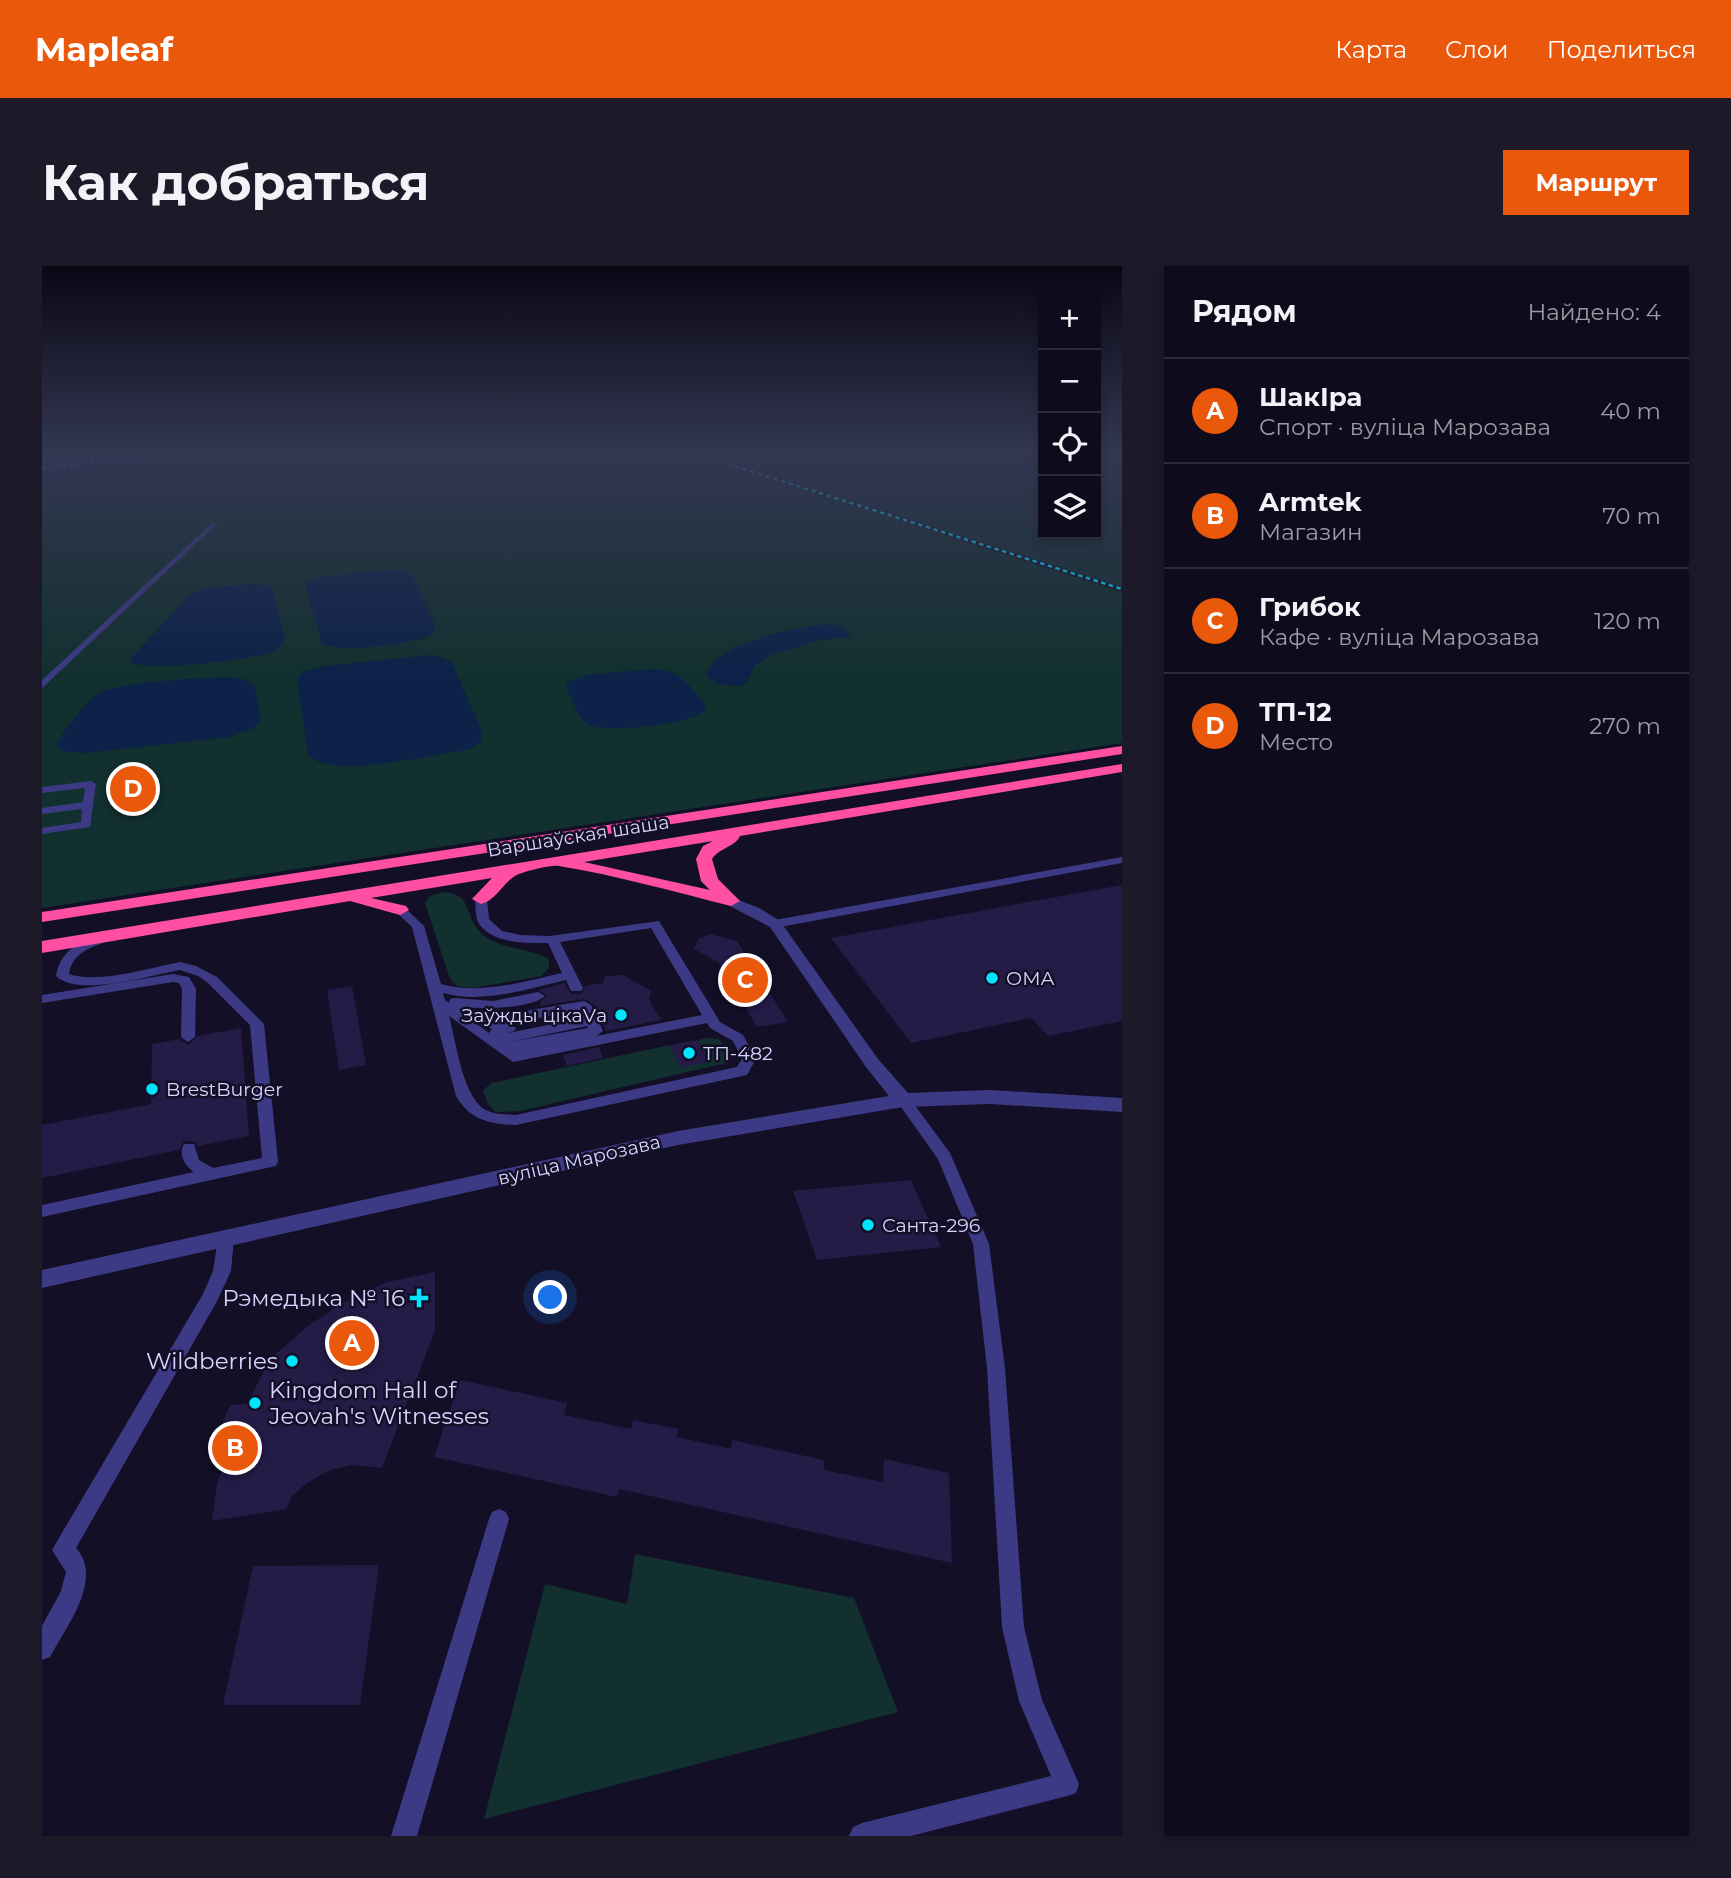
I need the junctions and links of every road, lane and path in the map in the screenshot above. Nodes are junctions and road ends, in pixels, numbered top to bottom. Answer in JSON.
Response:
{"nodes":[{"id":1,"x":211,"y":527,"type":"edge"},
{"id":2,"x":42,"y":685,"type":"edge"},
{"id":3,"x":1122,"y":750,"type":"edge"},
{"id":4,"x":1122,"y":768,"type":"edge"},
{"id":5,"x":42,"y":790,"type":"edge"},
{"id":6,"x":88,"y":805,"type":"junction"},
{"id":7,"x":42,"y":811,"type":"edge"},
{"id":8,"x":748,"y":830,"type":"junction"},
{"id":9,"x":42,"y":831,"type":"edge"},
{"id":10,"x":1122,"y":860,"type":"edge"},
{"id":11,"x":551,"y":862,"type":"junction"},
{"id":12,"x":522,"y":866,"type":"junction"},
{"id":13,"x":332,"y":899,"type":"junction"},
{"id":14,"x":481,"y":899,"type":"joint"},
{"id":15,"x":731,"y":901,"type":"junction"},
{"id":16,"x":400,"y":910,"type":"joint"},
{"id":17,"x":42,"y":917,"type":"edge"},
{"id":18,"x":775,"y":924,"type":"junction"},
{"id":19,"x":109,"y":937,"type":"junction"},
{"id":20,"x":553,"y":941,"type":"junction"},
{"id":21,"x":42,"y":947,"type":"edge"},
{"id":22,"x":435,"y":994,"type":"junction"},
{"id":23,"x":538,"y":996,"type":"dead end"},
{"id":24,"x":42,"y":999,"type":"edge"},
{"id":25,"x":582,"y":1003,"type":"junction"},
{"id":26,"x":713,"y":1021,"type":"junction"},
{"id":27,"x":188,"y":1037,"type":"dead end"},
{"id":28,"x":599,"y":1048,"type":"dead end"},
{"id":29,"x":563,"y":1056,"type":"dead end"},
{"id":30,"x":903,"y":1100,"type":"junction"},
{"id":31,"x":1122,"y":1105,"type":"edge"},
{"id":32,"x":189,"y":1148,"type":"dead end"},
{"id":33,"x":211,"y":1175,"type":"junction"},
{"id":34,"x":42,"y":1211,"type":"edge"},
{"id":35,"x":226,"y":1238,"type":"junction"},
{"id":36,"x":42,"y":1279,"type":"edge"},
{"id":37,"x":499,"y":1518,"type":"dead end"},
{"id":38,"x":42,"y":1649,"type":"edge"},
{"id":39,"x":404,"y":1836,"type":"edge"},
{"id":40,"x":862,"y":1836,"type":"edge"}],
"edges":[{"from":1,"to":2,"type":"lane"},
{"from":3,"to":17,"type":"highway","name":"Варшаўская шаша"},
{"from":4,"to":8,"type":"highway","name":"Варшаўская шаша"},
{"from":5,"to":6,"type":"lane"},
{"from":6,"to":7,"type":"lane"},
{"from":6,"to":9,"type":"lane"},
{"from":8,"to":11,"type":"highway","name":"Варшаўская шаша"},
{"from":8,"to":15,"type":"highway"},
{"from":10,"to":18,"type":"lane"},
{"from":11,"to":12,"type":"highway","name":"Варшаўская шаша"},
{"from":11,"to":15,"type":"highway"},
{"from":12,"to":13,"type":"highway","name":"Варшаўская шаша"},
{"from":12,"to":14,"type":"highway"},
{"from":13,"to":16,"type":"highway"},
{"from":13,"to":19,"type":"highway","name":"Варшаўская шаша"},
{"from":14,"to":20,"type":"lane"},
{"from":15,"to":18,"type":"street"},
{"from":16,"to":22,"type":"lane"},
{"from":18,"to":30,"type":"street"},
{"from":19,"to":21,"type":"highway","name":"Варшаўская шаша"},
{"from":19,"to":33,"type":"lane"},
{"from":20,"to":25,"type":"lane"},
{"from":20,"to":26,"type":"lane"},
{"from":22,"to":23,"type":"lane"},
{"from":22,"to":25,"type":"lane"},
{"from":22,"to":25,"type":"lane"},
{"from":22,"to":25,"type":"lane"},
{"from":22,"to":26,"type":"lane"},
{"from":22,"to":26,"type":"lane"},
{"from":22,"to":29,"type":"lane"},
{"from":24,"to":27,"type":"lane"},
{"from":26,"to":28,"type":"lane"},
{"from":30,"to":31,"type":"street","name":"вуліца Марозава"},
{"from":30,"to":35,"type":"street","name":"вуліца Марозава"},
{"from":30,"to":40,"type":"lane"},
{"from":32,"to":33,"type":"lane"},
{"from":33,"to":34,"type":"lane"},
{"from":35,"to":36,"type":"street","name":"вуліца Марозава"},
{"from":35,"to":38,"type":"lane"},
{"from":37,"to":39,"type":"lane"}]}
